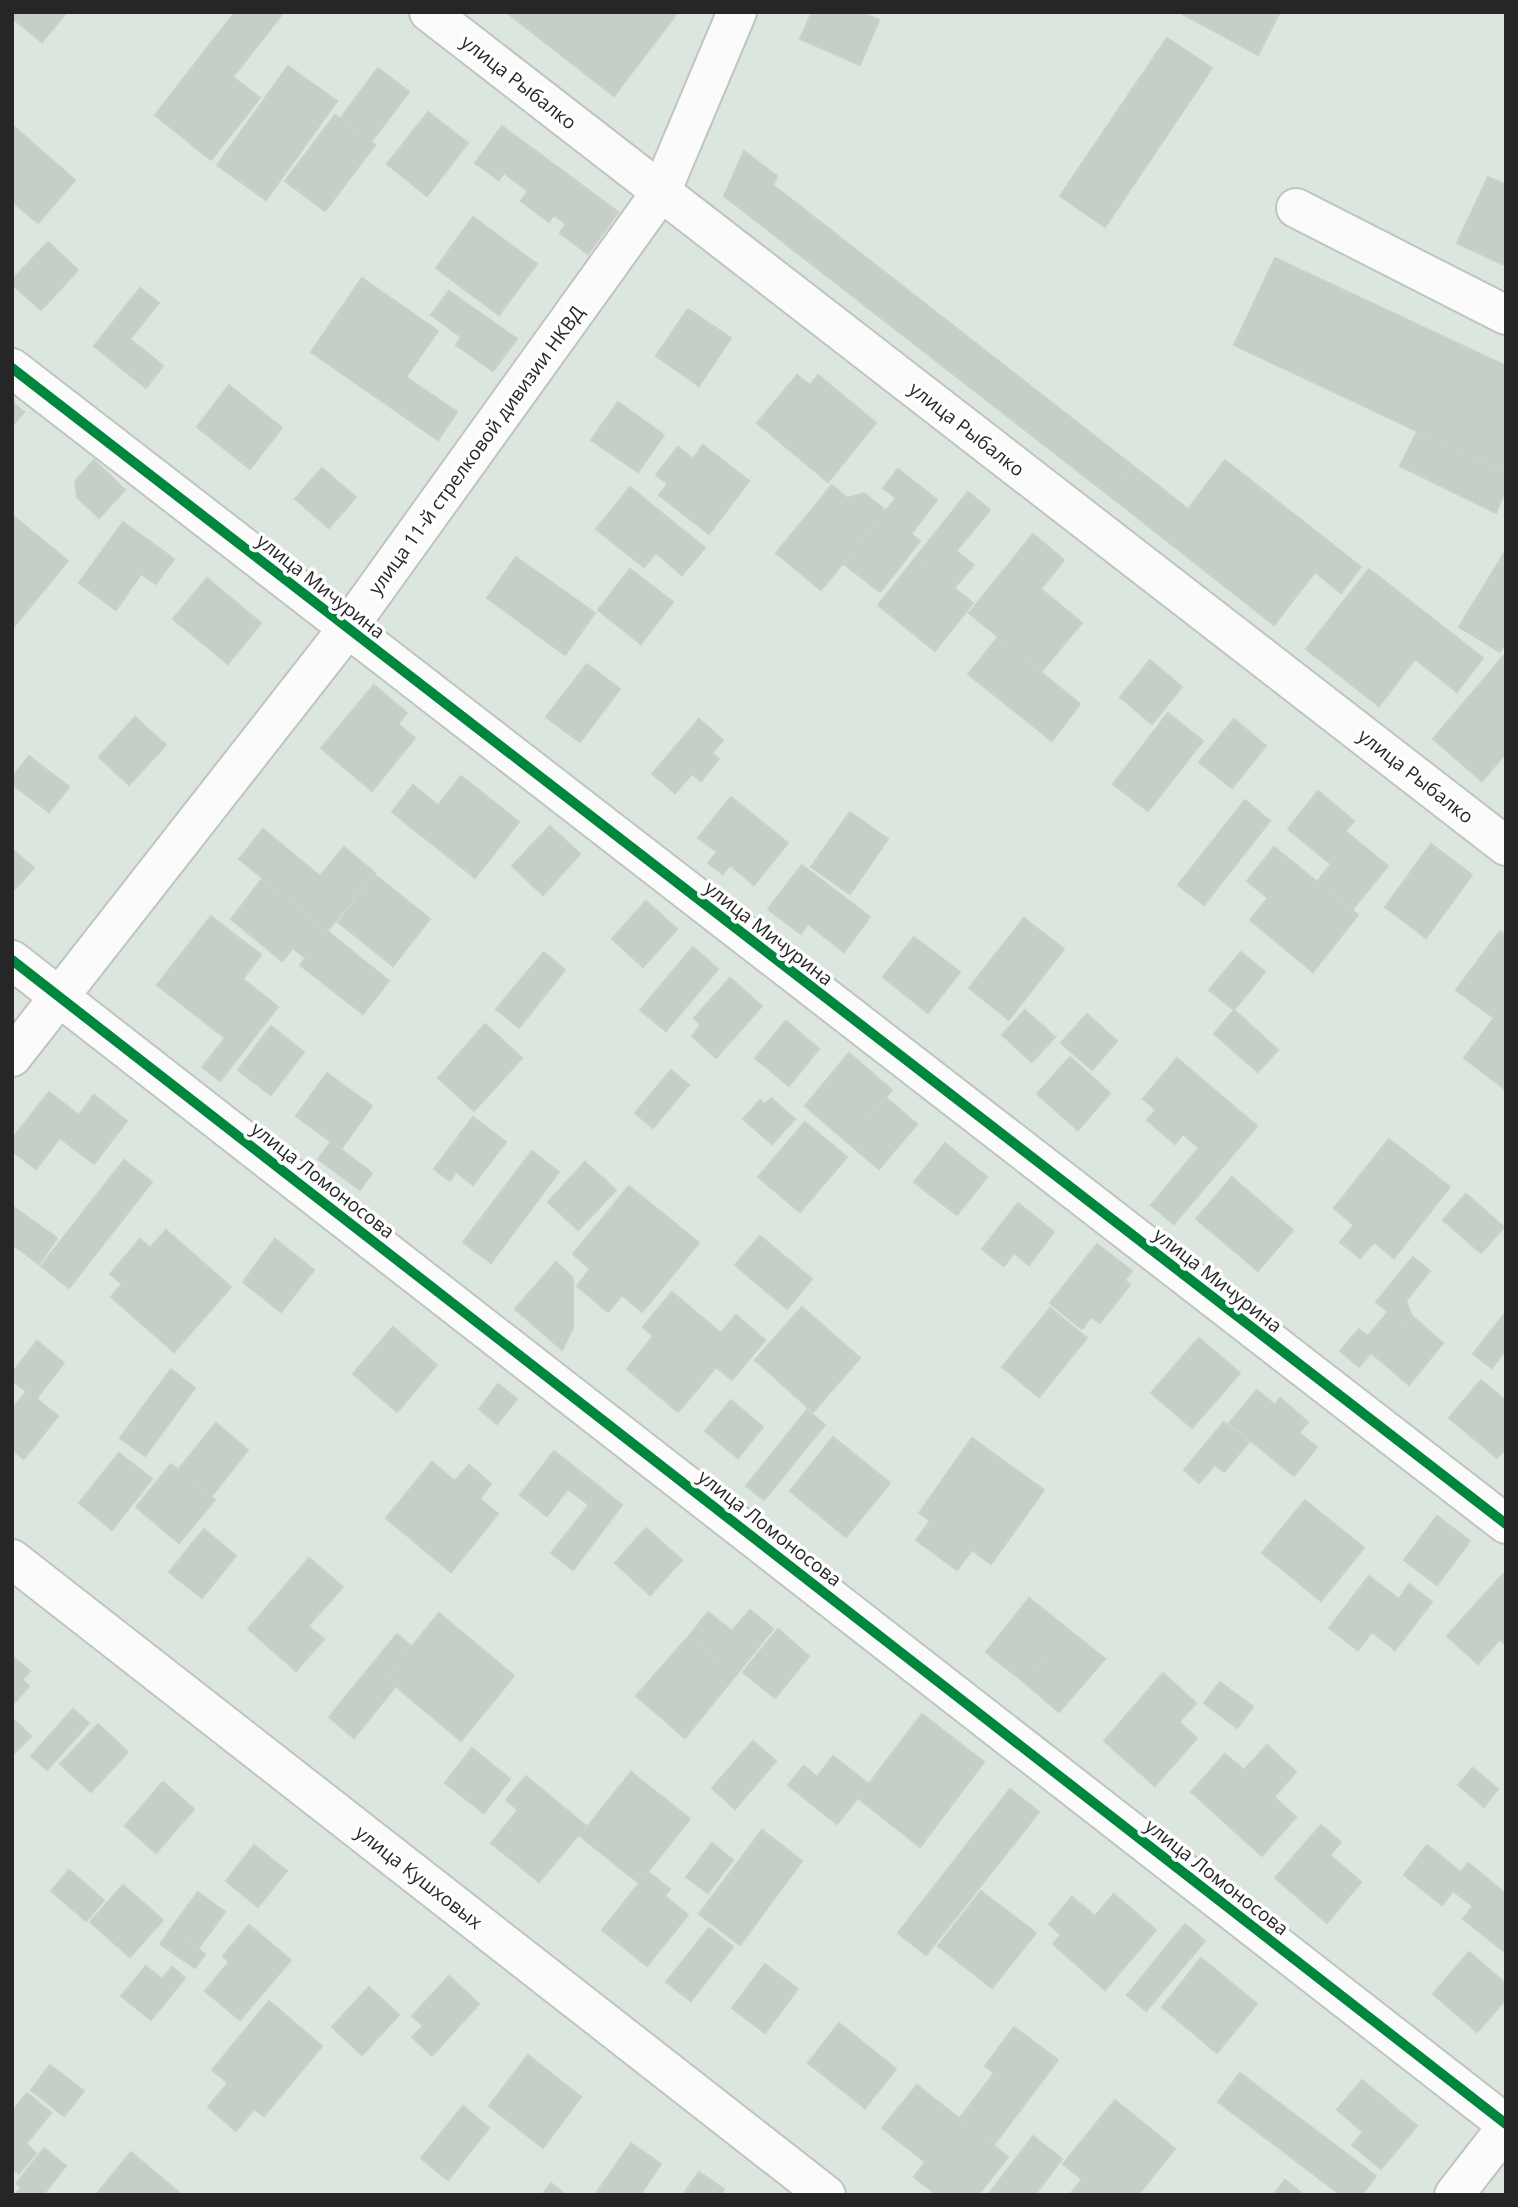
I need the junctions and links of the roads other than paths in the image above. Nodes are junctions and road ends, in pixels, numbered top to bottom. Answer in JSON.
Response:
{"nodes":[{"id":1,"x":429,"y":12,"type":"edge"},
{"id":2,"x":737,"y":12,"type":"edge"},
{"id":3,"x":661,"y":192,"type":"junction"},
{"id":4,"x":1296,"y":208,"type":"dead end"},
{"id":5,"x":1506,"y":315,"type":"edge"},
{"id":6,"x":12,"y":368,"type":"edge"},
{"id":7,"x":347,"y":629,"type":"junction"},
{"id":8,"x":1506,"y":846,"type":"edge"},
{"id":9,"x":12,"y":960,"type":"edge"},
{"id":10,"x":59,"y":996,"type":"junction"},
{"id":11,"x":12,"y":1057,"type":"edge"},
{"id":12,"x":1506,"y":1524,"type":"edge"},
{"id":13,"x":12,"y":1559,"type":"edge"},
{"id":14,"x":1506,"y":2126,"type":"edge"},
{"id":15,"x":826,"y":2195,"type":"edge"},
{"id":16,"x":1454,"y":2195,"type":"edge"}],
"edges":[{"from":1,"to":3,"type":"street","name":"улица Рыбалко"},
{"from":2,"to":3,"type":"street","name":"улица 11-й стрелковой дивизии НКВД"},
{"from":3,"to":7,"type":"street","name":"улица 11-й стрелковой дивизии НКВД"},
{"from":3,"to":8,"type":"street","name":"улица Рыбалко"},
{"from":4,"to":5,"type":"street"},
{"from":6,"to":7,"type":"street","name":"улица Мичурина"},
{"from":7,"to":10,"type":"street","name":"улица 11-й стрелковой дивизии НКВД"},
{"from":7,"to":12,"type":"street","name":"улица Мичурина"},
{"from":9,"to":10,"type":"street","name":"улица Ломоносова"},
{"from":10,"to":11,"type":"street","name":"улица 11-й стрелковой дивизии НКВД"},
{"from":10,"to":14,"type":"street","name":"улица Ломоносова"},
{"from":13,"to":15,"type":"street","name":"улица Кушховых"},
{"from":14,"to":16,"type":"street"}]}
